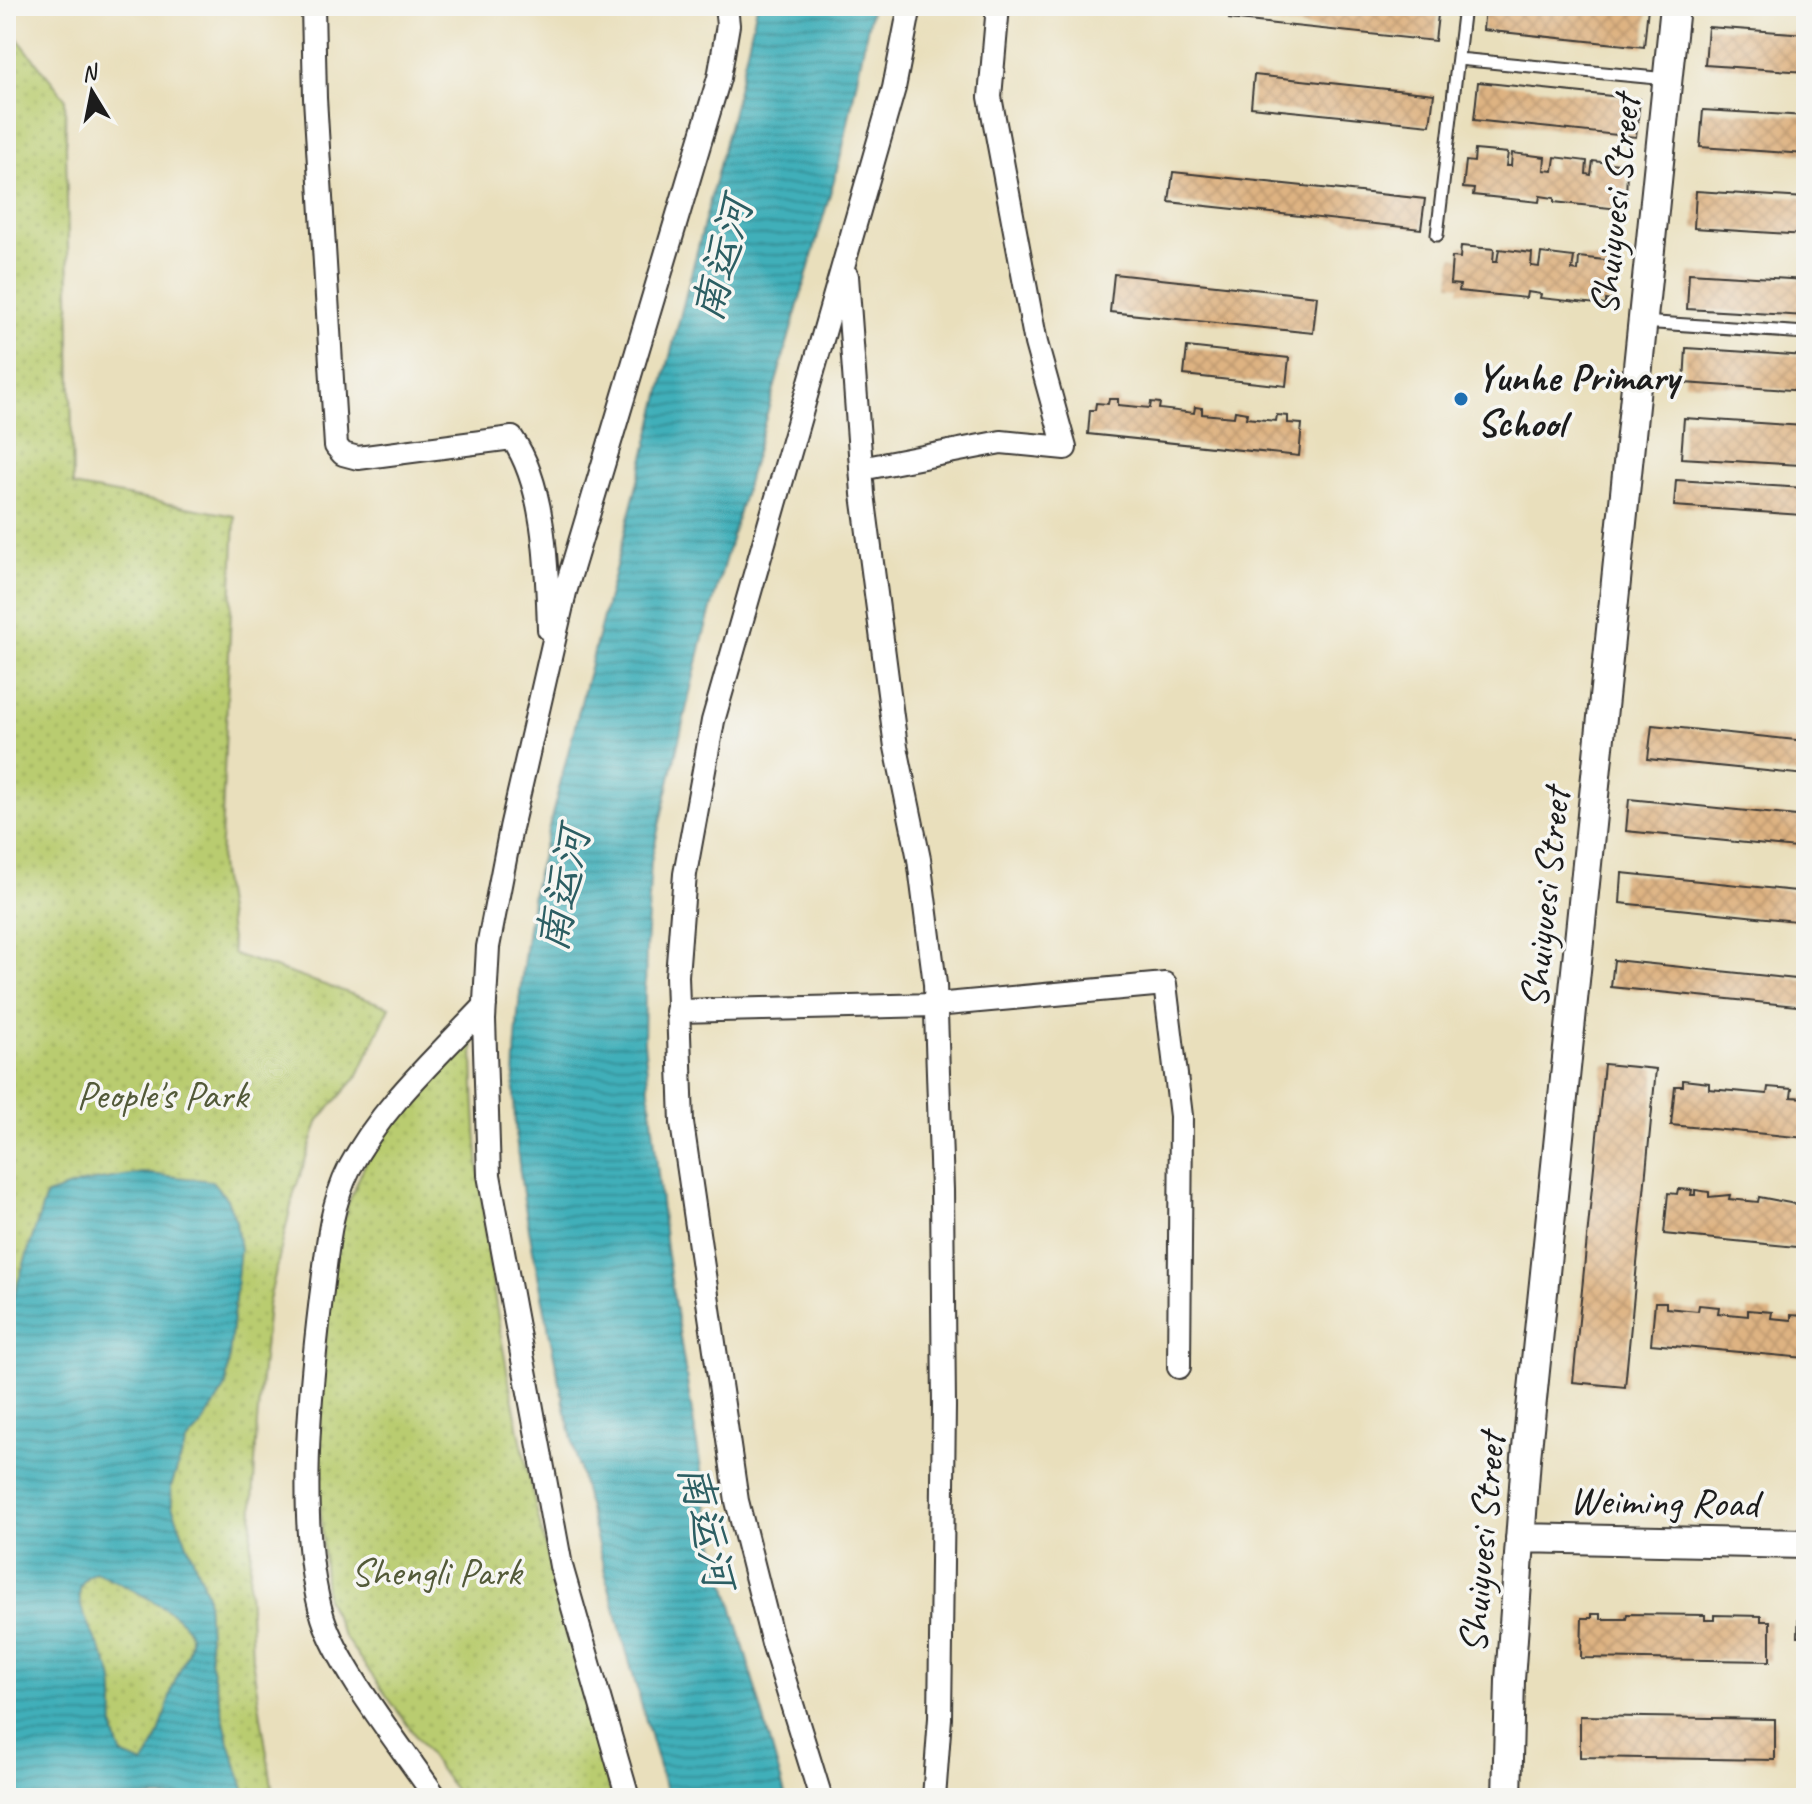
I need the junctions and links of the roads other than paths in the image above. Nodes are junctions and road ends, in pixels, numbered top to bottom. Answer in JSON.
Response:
{"nodes":[{"id":1,"x":313,"y":6,"type":"edge"},
{"id":2,"x":726,"y":6,"type":"edge"},
{"id":3,"x":910,"y":6,"type":"edge"},
{"id":4,"x":998,"y":6,"type":"edge"},
{"id":5,"x":1464,"y":6,"type":"edge"},
{"id":6,"x":1675,"y":6,"type":"edge"},
{"id":7,"x":1458,"y":59,"type":"junction"},
{"id":8,"x":1667,"y":79,"type":"junction"},
{"id":9,"x":1437,"y":235,"type":"dead end"},
{"id":10,"x":846,"y":259,"type":"junction"},
{"id":11,"x":1642,"y":322,"type":"junction"},
{"id":12,"x":1806,"y":333,"type":"edge"},
{"id":13,"x":861,"y":469,"type":"junction"},
{"id":14,"x":550,"y":654,"type":"junction"},
{"id":15,"x":935,"y":1005,"type":"junction"},
{"id":16,"x":485,"y":1006,"type":"junction"},
{"id":17,"x":677,"y":1011,"type":"junction"},
{"id":18,"x":1179,"y":1367,"type":"dead end"},
{"id":19,"x":1520,"y":1538,"type":"junction"},
{"id":20,"x":1806,"y":1544,"type":"edge"},
{"id":21,"x":436,"y":1798,"type":"edge"},
{"id":22,"x":628,"y":1798,"type":"edge"},
{"id":23,"x":821,"y":1798,"type":"edge"},
{"id":24,"x":934,"y":1798,"type":"edge"},
{"id":25,"x":1507,"y":1798,"type":"edge"}],
"edges":[{"from":1,"to":14,"type":"street"},
{"from":2,"to":14,"type":"street"},
{"from":3,"to":10,"type":"street"},
{"from":4,"to":13,"type":"street"},
{"from":5,"to":7,"type":"lane"},
{"from":6,"to":8,"type":"street","name":"Shuiyuesi Street"},
{"from":7,"to":8,"type":"lane"},
{"from":7,"to":9,"type":"lane"},
{"from":8,"to":11,"type":"street","name":"Shuiyuesi Street"},
{"from":10,"to":13,"type":"street"},
{"from":10,"to":17,"type":"street"},
{"from":11,"to":12,"type":"lane"},
{"from":11,"to":19,"type":"street","name":"Shuiyuesi Street"},
{"from":13,"to":15,"type":"street"},
{"from":14,"to":16,"type":"street"},
{"from":15,"to":17,"type":"street"},
{"from":15,"to":18,"type":"street"},
{"from":15,"to":24,"type":"street"},
{"from":16,"to":21,"type":"street"},
{"from":16,"to":22,"type":"street"},
{"from":17,"to":23,"type":"street"},
{"from":19,"to":20,"type":"street","name":"Weiming Road"},
{"from":19,"to":25,"type":"street","name":"Shuiyuesi Street"}]}
